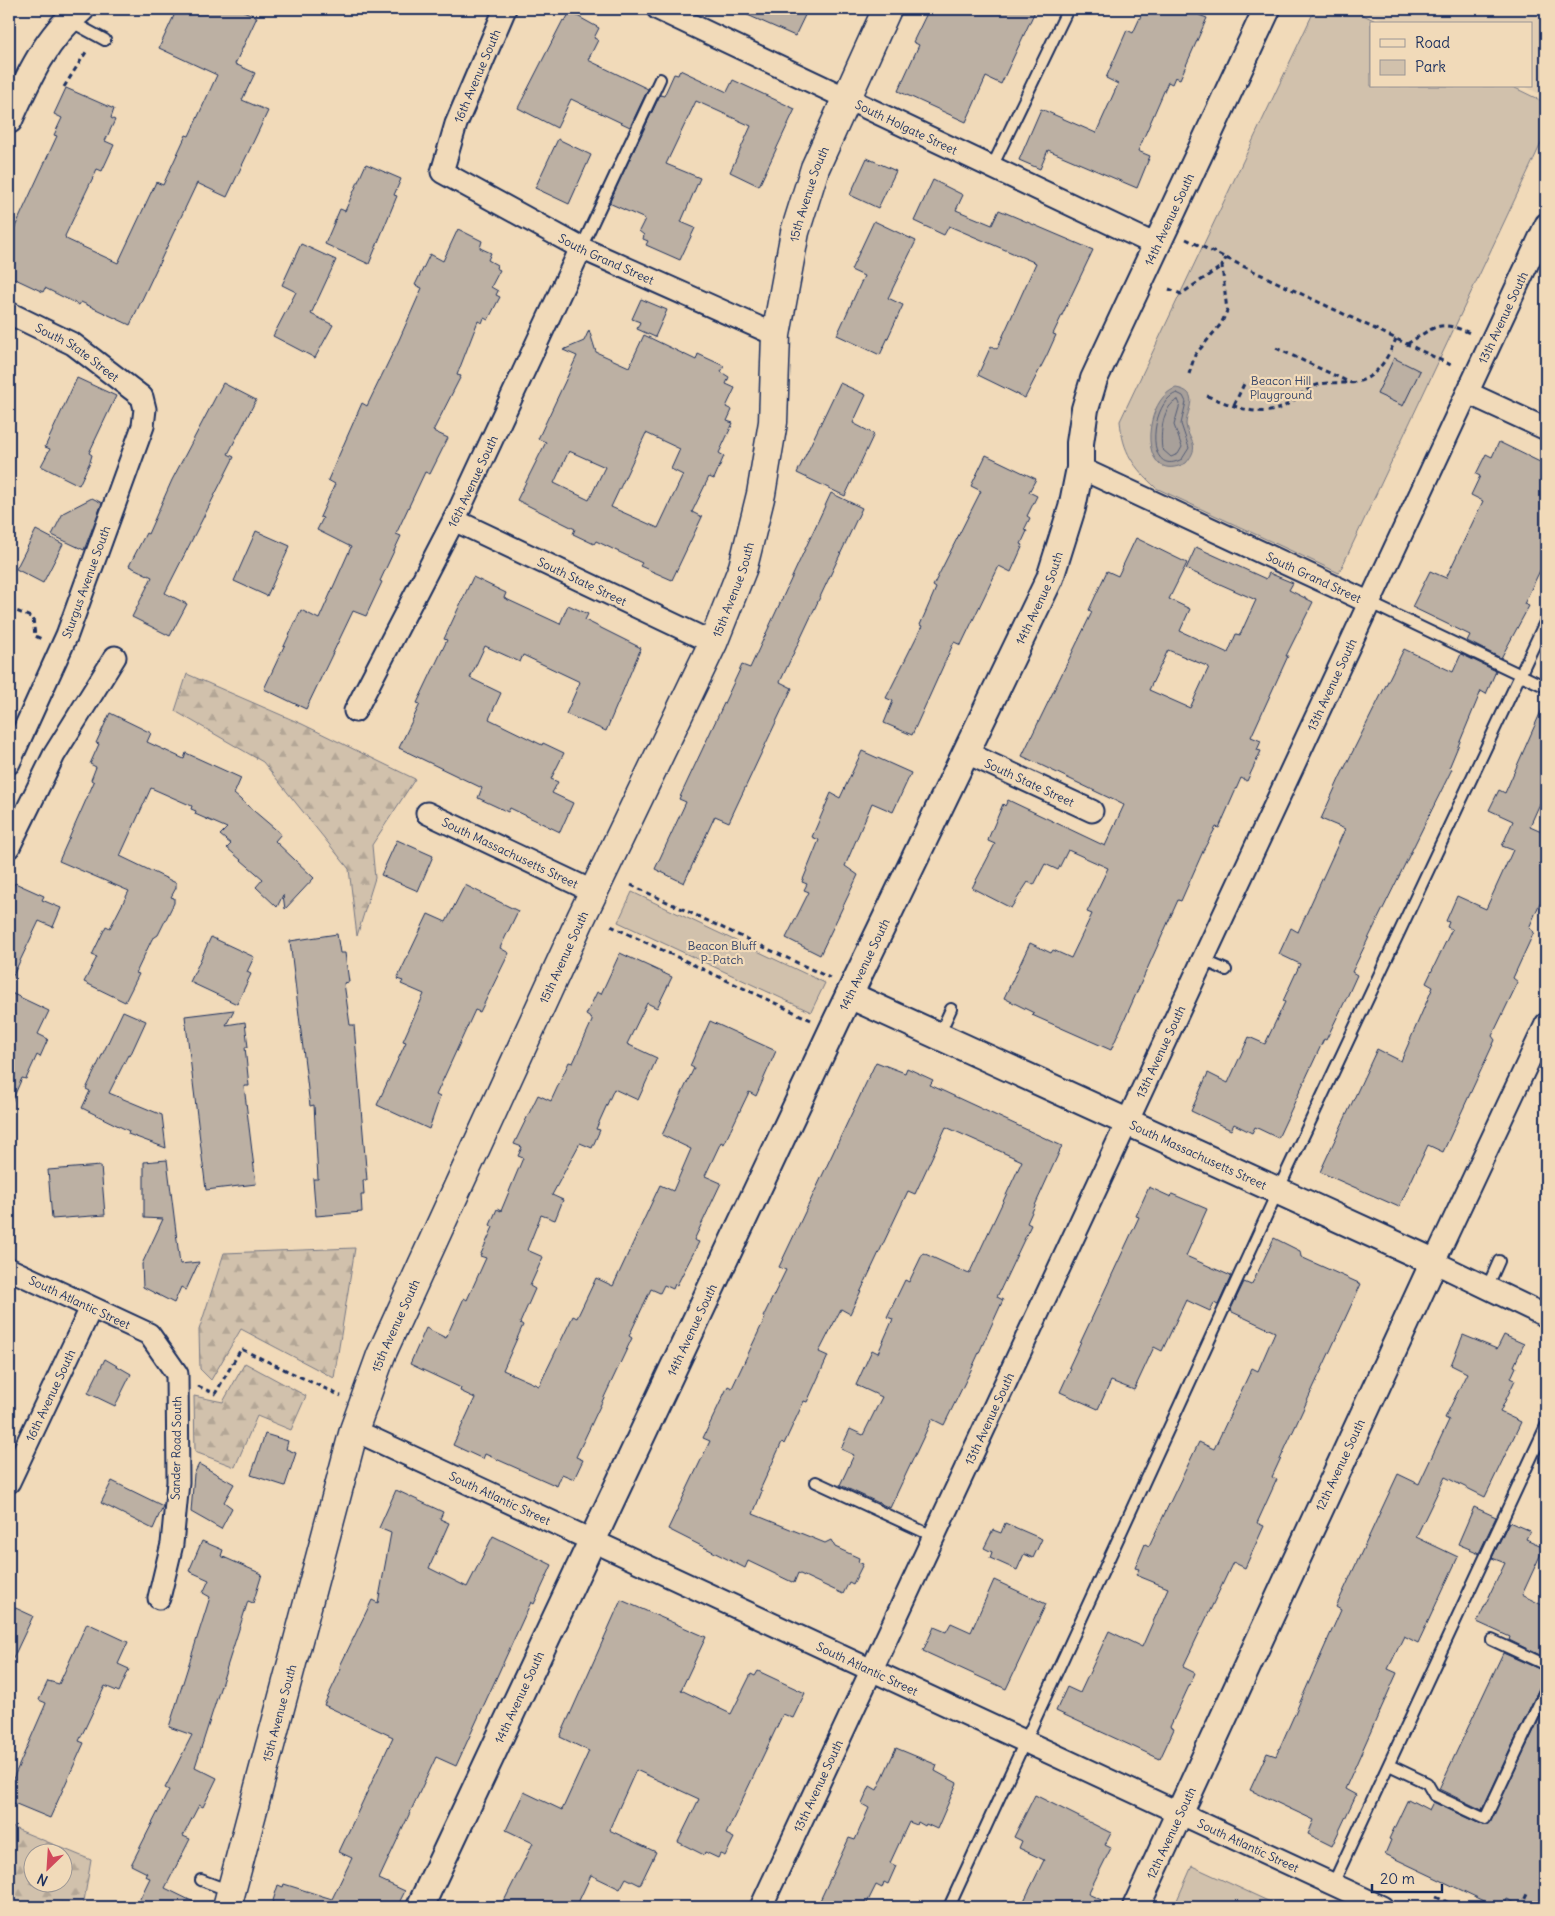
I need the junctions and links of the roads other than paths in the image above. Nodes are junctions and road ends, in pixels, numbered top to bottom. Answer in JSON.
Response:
{"nodes":[{"id":1,"x":505,"y":9,"type":"edge"},
{"id":2,"x":658,"y":9,"type":"edge"},
{"id":3,"x":886,"y":9,"type":"edge"},
{"id":4,"x":1068,"y":9,"type":"edge"},
{"id":5,"x":1267,"y":9,"type":"edge"},
{"id":6,"x":74,"y":14,"type":"edge"},
{"id":7,"x":688,"y":15,"type":"edge"},
{"id":8,"x":105,"y":40,"type":"dead end"},
{"id":9,"x":660,"y":79,"type":"dead end"},
{"id":10,"x":845,"y":98,"type":"junction"},
{"id":11,"x":9,"y":120,"type":"edge"},
{"id":12,"x":992,"y":167,"type":"junction"},
{"id":13,"x":442,"y":172,"type":"joint"},
{"id":14,"x":1546,"y":224,"type":"edge"},
{"id":15,"x":1156,"y":245,"type":"junction"},
{"id":16,"x":581,"y":248,"type":"junction"},
{"id":17,"x":9,"y":313,"type":"edge"},
{"id":18,"x":776,"y":335,"type":"junction"},
{"id":19,"x":1468,"y":393,"type":"junction"},
{"id":20,"x":142,"y":397,"type":"joint"},
{"id":21,"x":1546,"y":429,"type":"edge"},
{"id":22,"x":1080,"y":468,"type":"junction"},
{"id":23,"x":454,"y":520,"type":"junction"},
{"id":24,"x":1368,"y":602,"type":"junction"},
{"id":25,"x":1546,"y":620,"type":"edge"},
{"id":26,"x":713,"y":643,"type":"junction"},
{"id":27,"x":115,"y":657,"type":"dead end"},
{"id":28,"x":1521,"y":675,"type":"junction"},
{"id":29,"x":1546,"y":687,"type":"edge"},
{"id":30,"x":355,"y":711,"type":"dead end"},
{"id":31,"x":966,"y":753,"type":"junction"},
{"id":32,"x":9,"y":763,"type":"edge"},
{"id":33,"x":1092,"y":811,"type":"dead end"},
{"id":34,"x":427,"y":813,"type":"dead end"},
{"id":35,"x":9,"y":847,"type":"edge"},
{"id":36,"x":594,"y":892,"type":"junction"},
{"id":37,"x":1203,"y":960,"type":"junction"},
{"id":38,"x":1226,"y":970,"type":"dead end"},
{"id":39,"x":841,"y":987,"type":"junction"},
{"id":40,"x":951,"y":1009,"type":"dead end"},
{"id":41,"x":1546,"y":1024,"type":"edge"},
{"id":42,"x":938,"y":1035,"type":"junction"},
{"id":43,"x":1128,"y":1122,"type":"junction"},
{"id":44,"x":1278,"y":1191,"type":"junction"},
{"id":45,"x":1499,"y":1261,"type":"dead end"},
{"id":46,"x":1434,"y":1262,"type":"junction"},
{"id":47,"x":9,"y":1269,"type":"edge"},
{"id":48,"x":1487,"y":1288,"type":"junction"},
{"id":49,"x":91,"y":1308,"type":"junction"},
{"id":50,"x":1546,"y":1316,"type":"edge"},
{"id":51,"x":149,"y":1334,"type":"joint"},
{"id":52,"x":1546,"y":1426,"type":"edge"},
{"id":53,"x":354,"y":1430,"type":"junction"},
{"id":54,"x":9,"y":1482,"type":"edge"},
{"id":55,"x":816,"y":1482,"type":"dead end"},
{"id":56,"x":934,"y":1537,"type":"junction"},
{"id":57,"x":593,"y":1540,"type":"junction"},
{"id":58,"x":159,"y":1598,"type":"dead end"},
{"id":59,"x":1492,"y":1640,"type":"dead end"},
{"id":60,"x":1546,"y":1664,"type":"edge"},
{"id":61,"x":872,"y":1670,"type":"junction"},
{"id":62,"x":1546,"y":1690,"type":"edge"},
{"id":63,"x":1025,"y":1743,"type":"junction"},
{"id":64,"x":1388,"y":1765,"type":"junction"},
{"id":65,"x":1180,"y":1814,"type":"junction"},
{"id":66,"x":201,"y":1880,"type":"dead end"},
{"id":67,"x":1332,"y":1884,"type":"junction"},
{"id":68,"x":229,"y":1899,"type":"edge"},
{"id":69,"x":420,"y":1907,"type":"edge"},
{"id":70,"x":761,"y":1907,"type":"edge"},
{"id":71,"x":949,"y":1907,"type":"edge"},
{"id":72,"x":1136,"y":1907,"type":"edge"},
{"id":73,"x":1382,"y":1907,"type":"edge"}],
"edges":[{"from":1,"to":13,"type":"street","name":"16th Avenue South"},
{"from":2,"to":7,"type":"street","name":"South Holgate Street"},
{"from":3,"to":10,"type":"main road","name":"15th Avenue South"},
{"from":4,"to":12,"type":"lane"},
{"from":5,"to":15,"type":"street","name":"14th Avenue South"},
{"from":6,"to":8,"type":"lane"},
{"from":6,"to":11,"type":"street"},
{"from":7,"to":10,"type":"street","name":"South Holgate Street"},
{"from":9,"to":16,"type":"lane"},
{"from":10,"to":12,"type":"street","name":"South Holgate Street"},
{"from":10,"to":18,"type":"main road","name":"15th Avenue South"},
{"from":12,"to":15,"type":"street","name":"South Holgate Street"},
{"from":13,"to":16,"type":"street","name":"South Grand Street"},
{"from":14,"to":19,"type":"street","name":"13th Avenue South"},
{"from":15,"to":22,"type":"street","name":"14th Avenue South"},
{"from":16,"to":18,"type":"street","name":"South Grand Street"},
{"from":16,"to":23,"type":"street","name":"16th Avenue South"},
{"from":17,"to":20,"type":"street","name":"South State Street"},
{"from":18,"to":26,"type":"main road","name":"15th Avenue South"},
{"from":19,"to":21,"type":"street"},
{"from":19,"to":24,"type":"street","name":"13th Avenue South"},
{"from":20,"to":32,"type":"street","name":"Sturgus Avenue South"},
{"from":22,"to":24,"type":"street","name":"South Grand Street"},
{"from":22,"to":31,"type":"street","name":"14th Avenue South"},
{"from":23,"to":26,"type":"street","name":"South State Street"},
{"from":23,"to":30,"type":"street","name":"16th Avenue South"},
{"from":24,"to":28,"type":"lane","name":"South Grand Street"},
{"from":24,"to":37,"type":"street","name":"13th Avenue South"},
{"from":25,"to":28,"type":"lane"},
{"from":26,"to":36,"type":"main road","name":"15th Avenue South"},
{"from":27,"to":35,"type":"street"},
{"from":28,"to":29,"type":"lane","name":"South Grand Street"},
{"from":28,"to":44,"type":"lane"},
{"from":31,"to":33,"type":"street","name":"South State Street"},
{"from":31,"to":39,"type":"street","name":"14th Avenue South"},
{"from":34,"to":36,"type":"street","name":"South Massachusetts Street"},
{"from":36,"to":53,"type":"main road","name":"15th Avenue South"},
{"from":37,"to":38,"type":"lane"},
{"from":37,"to":43,"type":"street","name":"13th Avenue South"},
{"from":39,"to":42,"type":"street","name":"South Massachusetts Street"},
{"from":39,"to":57,"type":"street","name":"14th Avenue South"},
{"from":40,"to":42,"type":"lane"},
{"from":41,"to":46,"type":"street","name":"12th Avenue South"},
{"from":42,"to":43,"type":"street","name":"South Massachusetts Street"},
{"from":43,"to":44,"type":"street","name":"South Massachusetts Street"},
{"from":43,"to":56,"type":"street","name":"13th Avenue South"},
{"from":44,"to":46,"type":"street","name":"South Massachusetts Street"},
{"from":44,"to":63,"type":"lane"},
{"from":45,"to":48,"type":"lane"},
{"from":46,"to":48,"type":"street","name":"South Massachusetts Street"},
{"from":46,"to":65,"type":"street","name":"12th Avenue South"},
{"from":47,"to":49,"type":"street","name":"South Atlantic Street"},
{"from":48,"to":50,"type":"street","name":"South Massachusetts Street"},
{"from":49,"to":51,"type":"street","name":"South Atlantic Street"},
{"from":49,"to":54,"type":"street","name":"16th Avenue South"},
{"from":51,"to":58,"type":"street","name":"Sander Road South"},
{"from":52,"to":64,"type":"lane"},
{"from":53,"to":57,"type":"street","name":"South Atlantic Street"},
{"from":53,"to":68,"type":"main road","name":"15th Avenue South"},
{"from":55,"to":56,"type":"lane"},
{"from":56,"to":61,"type":"street","name":"13th Avenue South"},
{"from":57,"to":61,"type":"street","name":"South Atlantic Street"},
{"from":57,"to":69,"type":"street","name":"14th Avenue South"},
{"from":59,"to":60,"type":"lane"},
{"from":61,"to":63,"type":"street","name":"South Atlantic Street"},
{"from":61,"to":70,"type":"street","name":"13th Avenue South"},
{"from":62,"to":64,"type":"lane"},
{"from":63,"to":65,"type":"street","name":"South Atlantic Street"},
{"from":63,"to":71,"type":"lane"},
{"from":64,"to":67,"type":"lane"},
{"from":65,"to":67,"type":"street","name":"South Atlantic Street"},
{"from":65,"to":72,"type":"street","name":"12th Avenue South"},
{"from":66,"to":68,"type":"lane"},
{"from":67,"to":73,"type":"street","name":"South Atlantic Street"}]}
